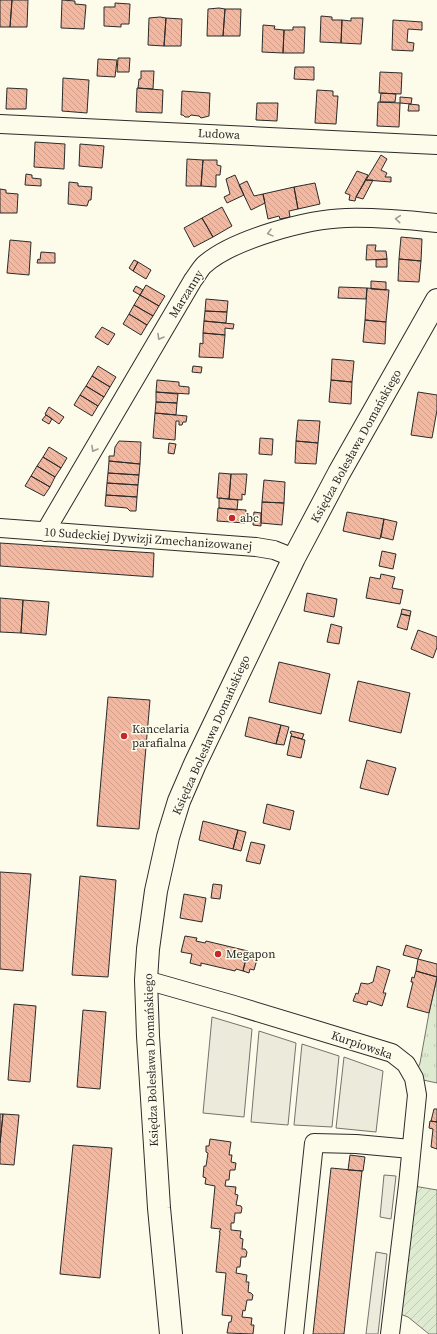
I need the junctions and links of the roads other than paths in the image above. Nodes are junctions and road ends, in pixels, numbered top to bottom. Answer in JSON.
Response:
{"nodes":[{"id":1,"x":0,"y":124,"type":"edge"},
{"id":2,"x":437,"y":145,"type":"edge"},
{"id":3,"x":437,"y":223,"type":"edge"},
{"id":4,"x":437,"y":300,"type":"edge"},
{"id":5,"x":0,"y":528,"type":"edge"},
{"id":6,"x":45,"y":532,"type":"junction"},
{"id":7,"x":294,"y":558,"type":"junction"},
{"id":8,"x":146,"y":980,"type":"junction"},
{"id":9,"x":411,"y":1149,"type":"junction"},
{"id":10,"x":171,"y":1334,"type":"edge"},
{"id":11,"x":294,"y":1334,"type":"edge"},
{"id":12,"x":390,"y":1334,"type":"edge"}],
"edges":[{"from":1,"to":2,"type":"street","name":"Ludowa"},
{"from":3,"to":6,"type":"street","name":"Marzanny","one_way":true},
{"from":4,"to":7,"type":"main road","name":"Księdza Bolesława Domańskiego"},
{"from":5,"to":6,"type":"street","name":"10 Sudeckiej Dywizji Zmechanizowanej"},
{"from":6,"to":7,"type":"street","name":"10 Sudeckiej Dywizji Zmechanizowanej"},
{"from":7,"to":8,"type":"main road","name":"Księdza Bolesława Domańskiego"},
{"from":8,"to":9,"type":"street","name":"Kurpiowska"},
{"from":8,"to":10,"type":"main road","name":"Księdza Bolesława Domańskiego"},
{"from":9,"to":11,"type":"street"},
{"from":9,"to":12,"type":"street","name":"Kurpiowska"}]}
